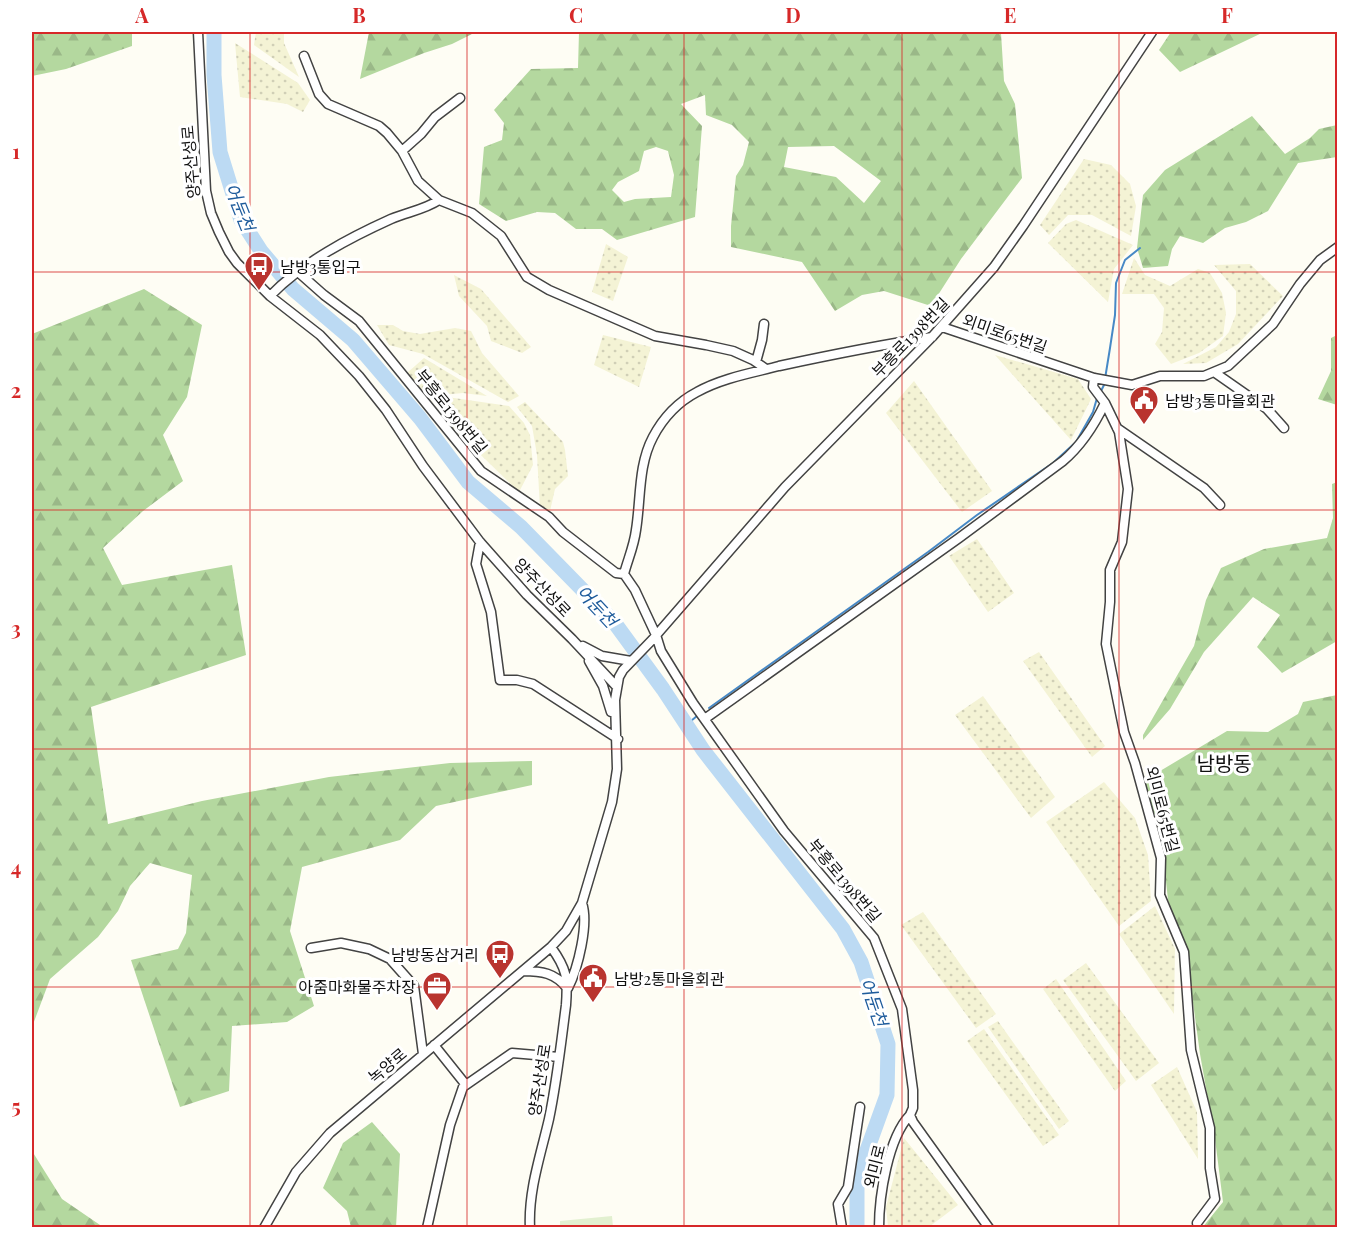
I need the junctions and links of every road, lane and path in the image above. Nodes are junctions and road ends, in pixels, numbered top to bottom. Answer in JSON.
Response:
{"nodes":[{"id":1,"x":198,"y":32,"type":"edge"},
{"id":2,"x":1152,"y":32,"type":"edge"},
{"id":3,"x":304,"y":56,"type":"dead end"},
{"id":4,"x":460,"y":98,"type":"dead end"},
{"id":5,"x":402,"y":151,"type":"junction"},
{"id":6,"x":439,"y":200,"type":"junction"},
{"id":7,"x":1338,"y":247,"type":"edge"},
{"id":8,"x":298,"y":272,"type":"junction"},
{"id":9,"x":270,"y":296,"type":"junction"},
{"id":10,"x":764,"y":324,"type":"dead end"},
{"id":11,"x":942,"y":327,"type":"junction"},
{"id":12,"x":932,"y":337,"type":"junction"},
{"id":13,"x":760,"y":367,"type":"junction"},
{"id":14,"x":1214,"y":372,"type":"junction"},
{"id":15,"x":1101,"y":380,"type":"junction"},
{"id":16,"x":1101,"y":398,"type":"junction"},
{"id":17,"x":1117,"y":428,"type":"junction"},
{"id":18,"x":1284,"y":428,"type":"dead end"},
{"id":19,"x":1220,"y":505,"type":"dead end"},
{"id":20,"x":480,"y":542,"type":"junction"},
{"id":21,"x":624,"y":574,"type":"junction"},
{"id":22,"x":654,"y":638,"type":"junction"},
{"id":23,"x":572,"y":639,"type":"junction"},
{"id":24,"x":631,"y":661,"type":"junction"},
{"id":25,"x":617,"y":687,"type":"junction"},
{"id":26,"x":706,"y":718,"type":"junction"},
{"id":27,"x":617,"y":735,"type":"junction"},
{"id":28,"x":582,"y":903,"type":"junction"},
{"id":29,"x":551,"y":947,"type":"junction"},
{"id":30,"x":311,"y":948,"type":"dead end"},
{"id":31,"x":523,"y":971,"type":"junction"},
{"id":32,"x":567,"y":988,"type":"junction"},
{"id":33,"x":434,"y":1045,"type":"junction"},
{"id":34,"x":423,"y":1054,"type":"junction"},
{"id":35,"x":559,"y":1057,"type":"junction"},
{"id":36,"x":466,"y":1085,"type":"junction"},
{"id":37,"x":860,"y":1107,"type":"dead end"},
{"id":38,"x":910,"y":1115,"type":"junction"},
{"id":39,"x":264,"y":1227,"type":"edge"},
{"id":40,"x":427,"y":1227,"type":"edge"},
{"id":41,"x":531,"y":1227,"type":"edge"},
{"id":42,"x":842,"y":1227,"type":"edge"},
{"id":43,"x":879,"y":1227,"type":"edge"},
{"id":44,"x":989,"y":1227,"type":"edge"},
{"id":45,"x":1198,"y":1227,"type":"edge"}],
"edges":[{"from":1,"to":9,"type":"street","name":"양주산성로"},
{"from":2,"to":11,"type":"street","name":"부흥로1398번길"},
{"from":3,"to":5,"type":"street"},
{"from":4,"to":5,"type":"street"},
{"from":5,"to":6,"type":"street"},
{"from":6,"to":8,"type":"street"},
{"from":6,"to":13,"type":"street"},
{"from":7,"to":14,"type":"street","name":"외미로65번길"},
{"from":8,"to":9,"type":"street"},
{"from":8,"to":21,"type":"street","name":"부흥로1398번길"},
{"from":9,"to":20,"type":"street","name":"양주산성로"},
{"from":10,"to":13,"type":"street"},
{"from":11,"to":12,"type":"street","name":"부흥로1398번길"},
{"from":11,"to":15,"type":"street","name":"외미로65번길"},
{"from":12,"to":13,"type":"street"},
{"from":12,"to":22,"type":"street","name":"부흥로1398번길"},
{"from":13,"to":21,"type":"street"},
{"from":14,"to":15,"type":"street","name":"외미로65번길"},
{"from":14,"to":18,"type":"street"},
{"from":15,"to":16,"type":"street","name":"외미로65번길"},
{"from":16,"to":17,"type":"street","name":"외미로65번길"},
{"from":16,"to":26,"type":"street"},
{"from":17,"to":19,"type":"street","name":"외미로65번길"},
{"from":17,"to":45,"type":"street","name":"외미로65번길"},
{"from":20,"to":23,"type":"street","name":"양주산성로"},
{"from":20,"to":27,"type":"street"},
{"from":21,"to":22,"type":"street","name":"부흥로1398번길"},
{"from":22,"to":24,"type":"street","name":"부흥로1398번길"},
{"from":22,"to":26,"type":"street","name":"부흥로1398번길"},
{"from":23,"to":24,"type":"street"},
{"from":23,"to":25,"type":"street","name":"양주산성로"},
{"from":23,"to":27,"type":"street"},
{"from":24,"to":25,"type":"street","name":"부흥로1398번길"},
{"from":25,"to":27,"type":"street"},
{"from":26,"to":38,"type":"street","name":"부흥로1398번길"},
{"from":27,"to":28,"type":"street"},
{"from":28,"to":29,"type":"street"},
{"from":28,"to":32,"type":"street"},
{"from":29,"to":31,"type":"street","name":"녹양로"},
{"from":29,"to":32,"type":"street","name":"양주산성로"},
{"from":30,"to":34,"type":"street"},
{"from":31,"to":32,"type":"street"},
{"from":31,"to":33,"type":"street","name":"녹양로"},
{"from":32,"to":35,"type":"street","name":"양주산성로"},
{"from":33,"to":34,"type":"street","name":"녹양로"},
{"from":33,"to":36,"type":"street"},
{"from":34,"to":39,"type":"street","name":"녹양로"},
{"from":35,"to":36,"type":"street"},
{"from":35,"to":41,"type":"street","name":"양주산성로"},
{"from":36,"to":40,"type":"street"},
{"from":37,"to":42,"type":"street"},
{"from":38,"to":43,"type":"street","name":"외미로"},
{"from":38,"to":44,"type":"street"}]}
